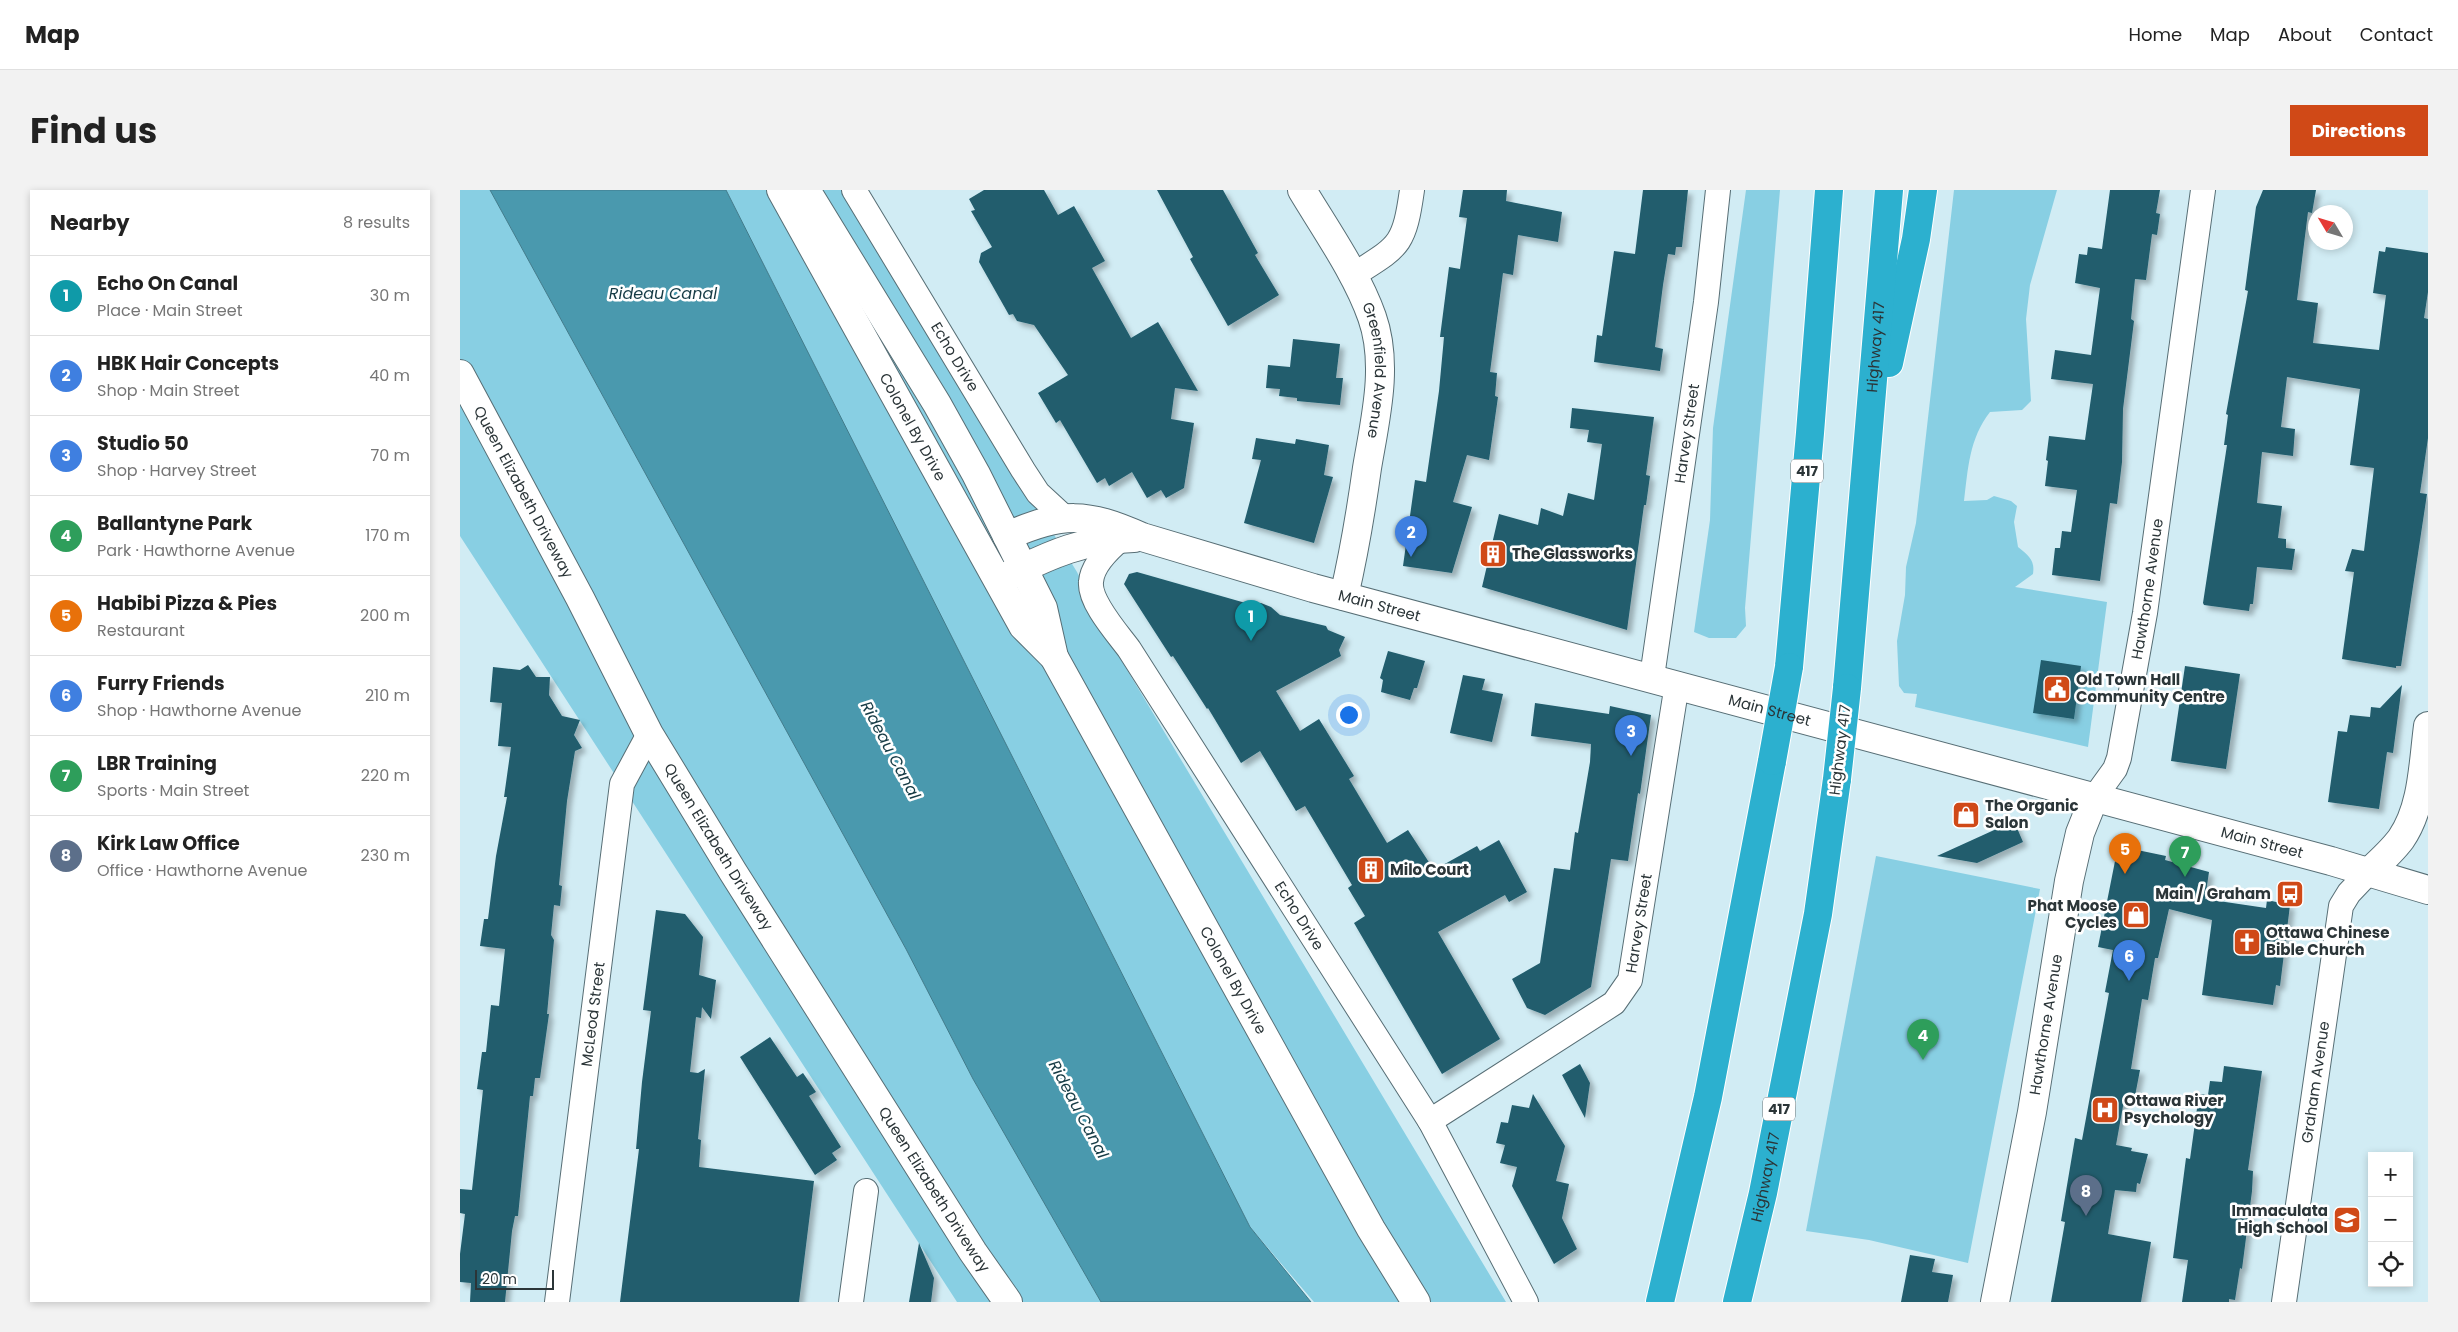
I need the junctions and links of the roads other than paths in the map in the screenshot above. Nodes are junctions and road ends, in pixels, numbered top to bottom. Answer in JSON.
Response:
{"nodes":[{"id":1,"x":781,"y":190,"type":"edge"},
{"id":2,"x":806,"y":190,"type":"edge"},
{"id":3,"x":854,"y":190,"type":"edge"},
{"id":4,"x":1302,"y":190,"type":"edge"},
{"id":5,"x":1412,"y":190,"type":"edge"},
{"id":6,"x":1718,"y":190,"type":"edge"},
{"id":7,"x":1829,"y":190,"type":"edge"},
{"id":8,"x":1889,"y":190,"type":"edge"},
{"id":9,"x":1922,"y":190,"type":"edge"},
{"id":10,"x":2203,"y":190,"type":"edge"},
{"id":11,"x":1352,"y":276,"type":"junction"},
{"id":12,"x":460,"y":374,"type":"edge"},
{"id":13,"x":1867,"y":467,"type":"junction"},
{"id":14,"x":1064,"y":517,"type":"junction"},
{"id":15,"x":1007,"y":536,"type":"junction"},
{"id":16,"x":1132,"y":538,"type":"junction"},
{"id":17,"x":1023,"y":567,"type":"junction"},
{"id":18,"x":997,"y":581,"type":"junction"},
{"id":19,"x":1344,"y":596,"type":"junction"},
{"id":20,"x":1054,"y":657,"type":"junction"},
{"id":21,"x":1664,"y":680,"type":"junction"},
{"id":22,"x":2428,"y":726,"type":"edge"},
{"id":23,"x":649,"y":734,"type":"junction"},
{"id":24,"x":2094,"y":798,"type":"junction"},
{"id":25,"x":2369,"y":872,"type":"junction"},
{"id":26,"x":2428,"y":890,"type":"edge"},
{"id":27,"x":1430,"y":1121,"type":"junction"},
{"id":28,"x":866,"y":1191,"type":"dead end"},
{"id":29,"x":557,"y":1302,"type":"edge"},
{"id":30,"x":851,"y":1302,"type":"edge"},
{"id":31,"x":1008,"y":1302,"type":"edge"},
{"id":32,"x":1416,"y":1302,"type":"edge"},
{"id":33,"x":1526,"y":1302,"type":"edge"},
{"id":34,"x":1660,"y":1302,"type":"edge"},
{"id":35,"x":1737,"y":1302,"type":"edge"},
{"id":36,"x":1995,"y":1302,"type":"edge"},
{"id":37,"x":2284,"y":1302,"type":"edge"}],
"edges":[{"from":1,"to":18,"type":"main road","name":"Colonel By Drive"},
{"from":2,"to":15,"type":"main road","name":"Colonel By Drive"},
{"from":3,"to":14,"type":"street","name":"Echo Drive"},
{"from":4,"to":11,"type":"main road","name":"Greenfield Avenue"},
{"from":5,"to":11,"type":"street"},
{"from":6,"to":21,"type":"street","name":"Harvey Street"},
{"from":7,"to":34,"type":"highway","number":"417","bridge":true},
{"from":8,"to":13,"type":"highway","name":"Highway 417","number":"417"},
{"from":9,"to":13,"type":"highway"},
{"from":10,"to":24,"type":"street","name":"Hawthorne Avenue"},
{"from":11,"to":19,"type":"main road","name":"Greenfield Avenue"},
{"from":12,"to":23,"type":"main road","name":"Queen Elizabeth Driveway"},
{"from":13,"to":35,"type":"highway","name":"Highway 417","number":"417","bridge":true},
{"from":14,"to":15,"type":"main road","name":"Main Street"},
{"from":14,"to":16,"type":"main road","name":"Main Street"},
{"from":15,"to":17,"type":"main road","name":"Colonel By Drive"},
{"from":16,"to":17,"type":"main road","name":"Main Street"},
{"from":16,"to":19,"type":"main road","name":"Main Street"},
{"from":16,"to":27,"type":"street","name":"Echo Drive"},
{"from":17,"to":18,"type":"main road","name":"Main Street"},
{"from":17,"to":20,"type":"main road","name":"Colonel By Drive"},
{"from":18,"to":20,"type":"main road","name":"Colonel By Drive"},
{"from":19,"to":21,"type":"main road","name":"Main Street"},
{"from":20,"to":32,"type":"main road","name":"Colonel By Drive"},
{"from":21,"to":24,"type":"main road","name":"Main Street"},
{"from":21,"to":27,"type":"street","name":"Harvey Street"},
{"from":22,"to":25,"type":"main road"},
{"from":23,"to":29,"type":"street","name":"McLeod Street"},
{"from":23,"to":31,"type":"main road","name":"Queen Elizabeth Driveway"},
{"from":24,"to":25,"type":"main road","name":"Main Street"},
{"from":24,"to":36,"type":"main road","name":"Hawthorne Avenue"},
{"from":25,"to":26,"type":"main road","name":"Main Street"},
{"from":25,"to":37,"type":"street","name":"Graham Avenue"},
{"from":27,"to":33,"type":"street","name":"Echo Drive"},
{"from":28,"to":30,"type":"street"}]}
